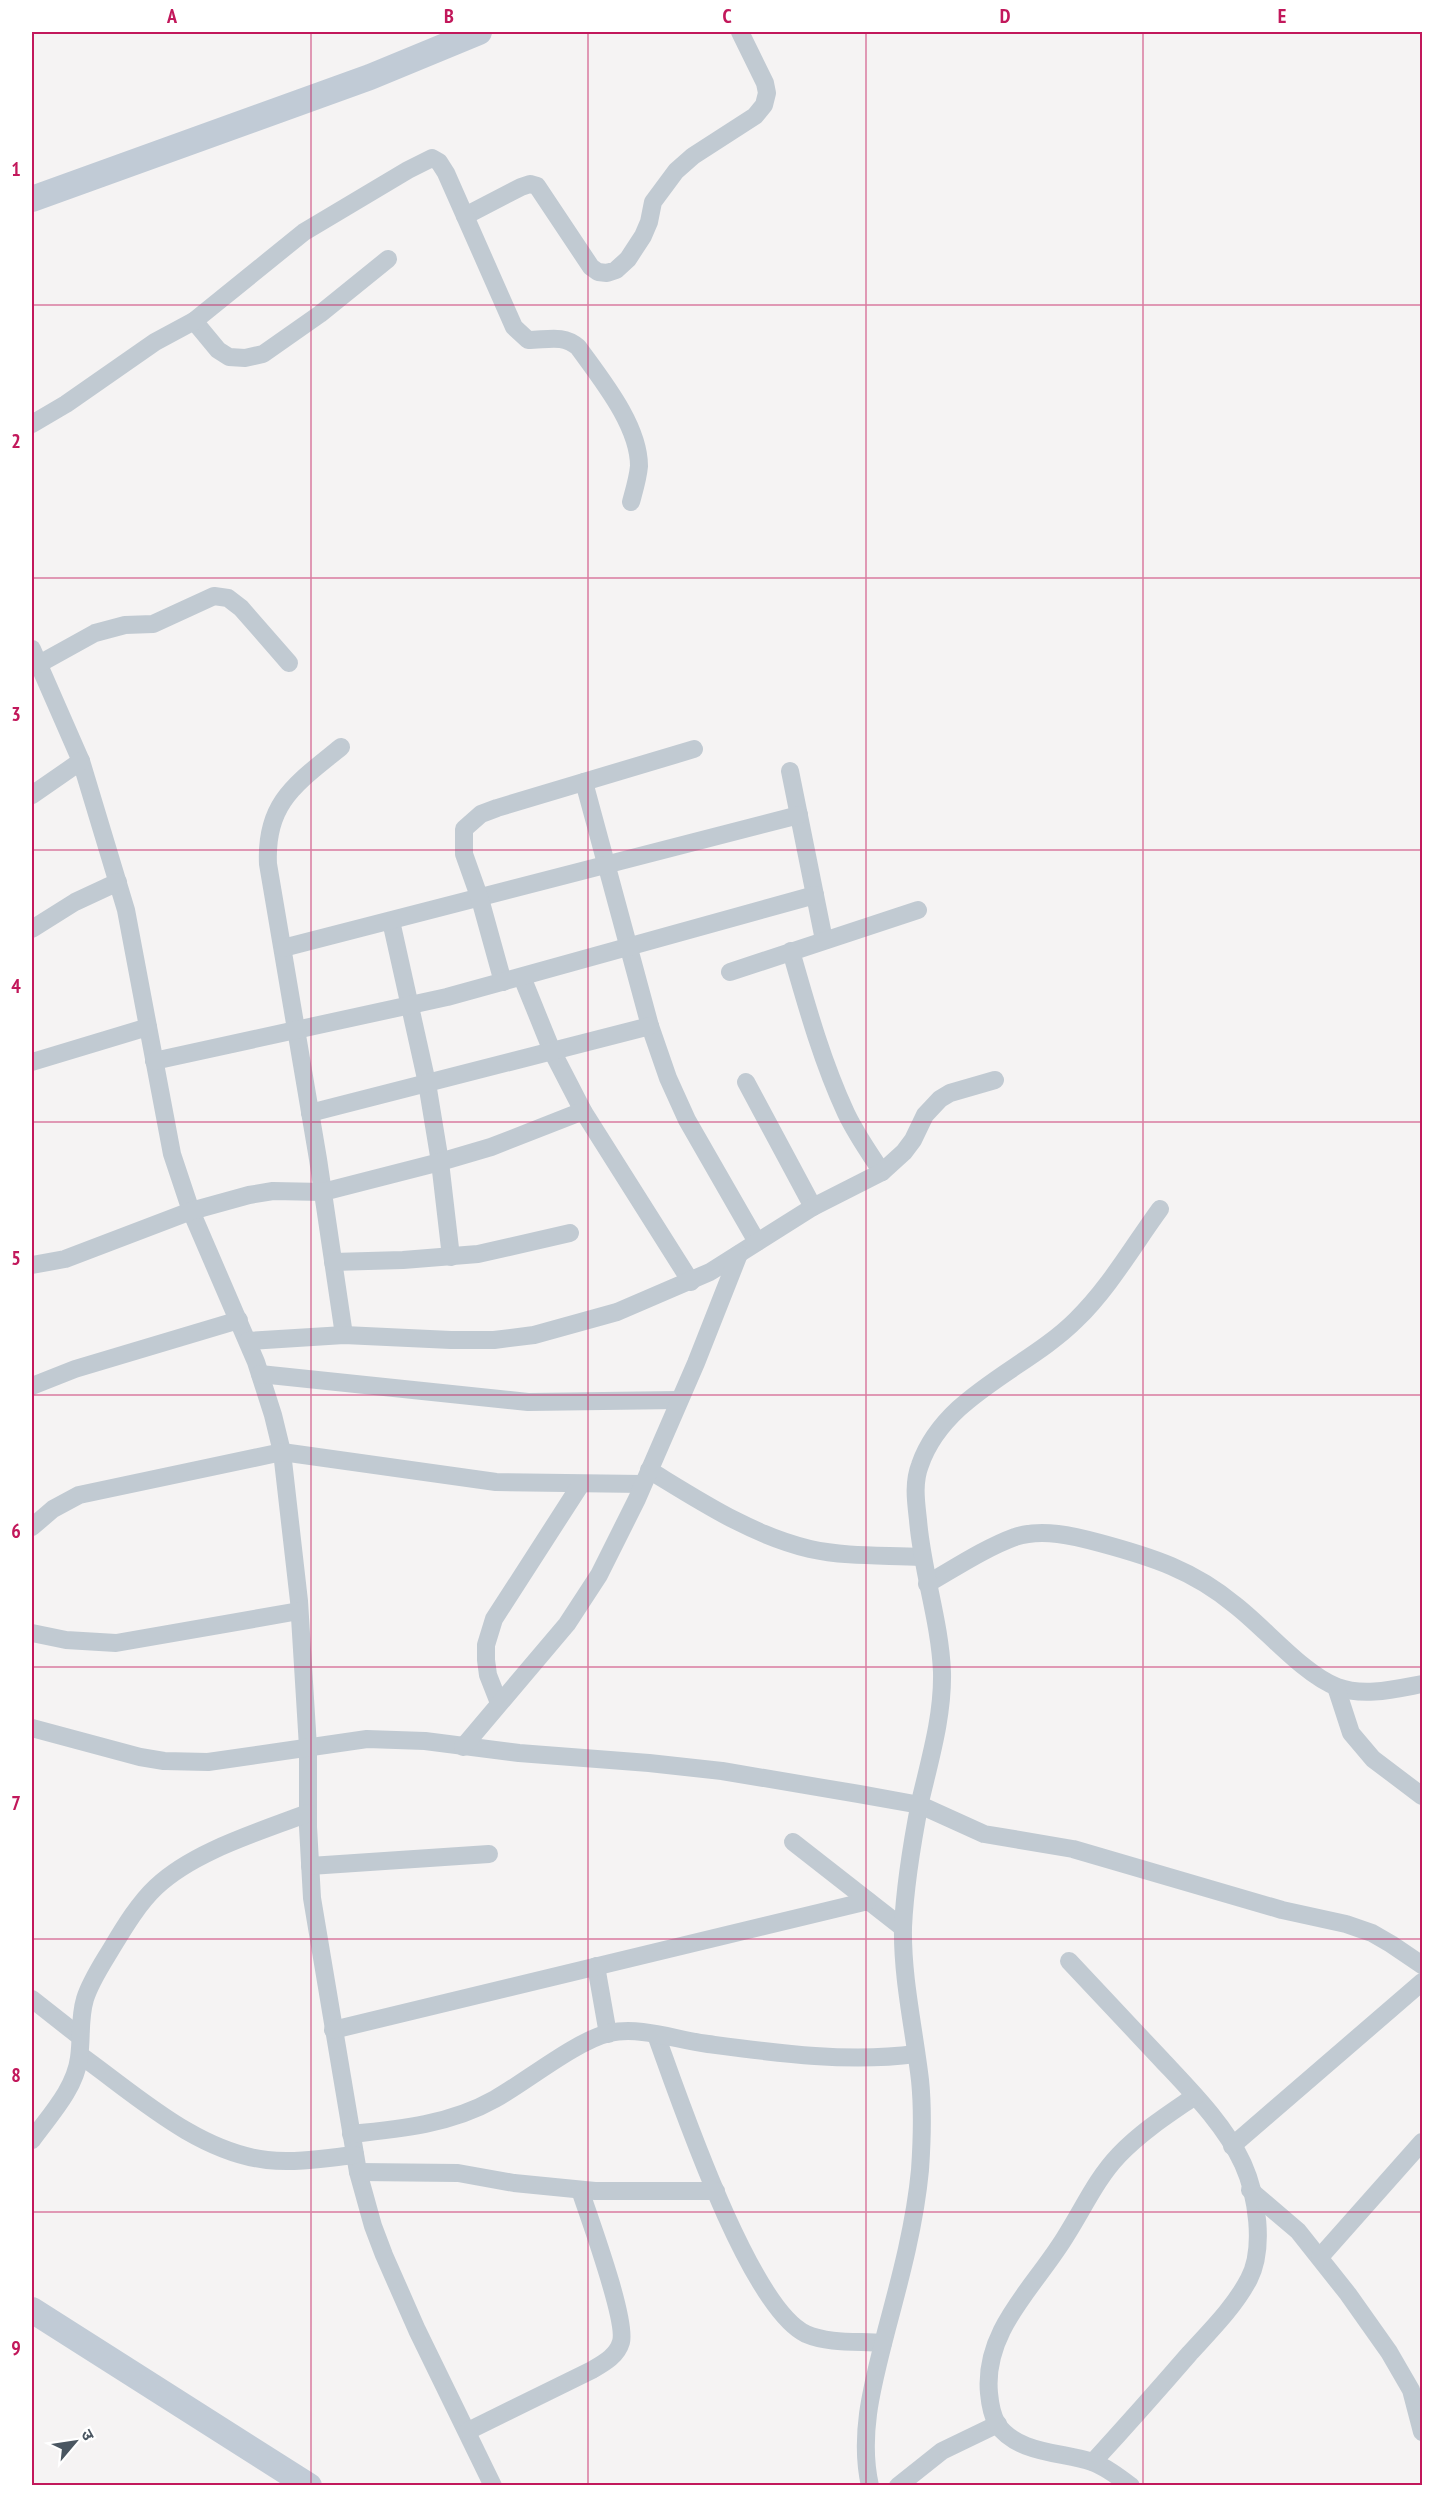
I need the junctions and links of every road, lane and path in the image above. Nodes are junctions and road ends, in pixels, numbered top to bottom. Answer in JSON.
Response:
{"nodes":[{"id":1,"x":479,"y":32,"type":"edge"},
{"id":2,"x":740,"y":32,"type":"edge"},
{"id":3,"x":32,"y":199,"type":"edge"},
{"id":4,"x":465,"y":216,"type":"junction"},
{"id":5,"x":388,"y":259,"type":"dead end"},
{"id":6,"x":194,"y":321,"type":"junction"},
{"id":7,"x":32,"y":424,"type":"edge"},
{"id":8,"x":631,"y":502,"type":"dead end"},
{"id":9,"x":35,"y":657,"type":"edge"},
{"id":10,"x":289,"y":663,"type":"dead end"},
{"id":11,"x":341,"y":747,"type":"dead end"},
{"id":12,"x":694,"y":749,"type":"dead end"},
{"id":13,"x":81,"y":761,"type":"junction"},
{"id":14,"x":790,"y":771,"type":"dead end"},
{"id":15,"x":584,"y":782,"type":"junction"},
{"id":16,"x":32,"y":795,"type":"edge"},
{"id":17,"x":799,"y":815,"type":"junction"},
{"id":18,"x":607,"y":865,"type":"junction"},
{"id":19,"x":118,"y":882,"type":"junction"},
{"id":20,"x":815,"y":895,"type":"junction"},
{"id":21,"x":480,"y":899,"type":"junction"},
{"id":22,"x":918,"y":910,"type":"dead end"},
{"id":23,"x":390,"y":921,"type":"junction"},
{"id":24,"x":32,"y":929,"type":"edge"},
{"id":25,"x":824,"y":940,"type":"junction"},
{"id":26,"x":283,"y":948,"type":"junction"},
{"id":27,"x":630,"y":948,"type":"junction"},
{"id":28,"x":792,"y":951,"type":"junction"},
{"id":29,"x":730,"y":972,"type":"dead end"},
{"id":30,"x":522,"y":977,"type":"junction"},
{"id":31,"x":503,"y":982,"type":"junction"},
{"id":32,"x":409,"y":1006,"type":"junction"},
{"id":33,"x":650,"y":1026,"type":"junction"},
{"id":34,"x":148,"y":1027,"type":"junction"},
{"id":35,"x":295,"y":1031,"type":"junction"},
{"id":36,"x":552,"y":1051,"type":"junction"},
{"id":37,"x":154,"y":1061,"type":"junction"},
{"id":38,"x":32,"y":1062,"type":"edge"},
{"id":39,"x":995,"y":1080,"type":"dead end"},
{"id":40,"x":746,"y":1082,"type":"dead end"},
{"id":41,"x":427,"y":1083,"type":"junction"},
{"id":42,"x":583,"y":1111,"type":"junction"},
{"id":43,"x":310,"y":1113,"type":"junction"},
{"id":44,"x":440,"y":1162,"type":"junction"},
{"id":45,"x":882,"y":1172,"type":"junction"},
{"id":46,"x":323,"y":1192,"type":"junction"},
{"id":47,"x":813,"y":1207,"type":"junction"},
{"id":48,"x":1160,"y":1209,"type":"dead end"},
{"id":49,"x":191,"y":1211,"type":"junction"},
{"id":50,"x":570,"y":1233,"type":"dead end"},
{"id":51,"x":757,"y":1242,"type":"junction"},
{"id":52,"x":739,"y":1254,"type":"junction"},
{"id":53,"x":451,"y":1257,"type":"junction"},
{"id":54,"x":333,"y":1262,"type":"junction"},
{"id":55,"x":32,"y":1265,"type":"edge"},
{"id":56,"x":691,"y":1282,"type":"junction"},
{"id":57,"x":239,"y":1320,"type":"junction"},
{"id":58,"x":344,"y":1335,"type":"junction"},
{"id":59,"x":248,"y":1341,"type":"junction"},
{"id":60,"x":260,"y":1374,"type":"junction"},
{"id":61,"x":32,"y":1386,"type":"edge"},
{"id":62,"x":679,"y":1400,"type":"junction"},
{"id":63,"x":282,"y":1452,"type":"junction"},
{"id":64,"x":646,"y":1477,"type":"junction"},
{"id":65,"x":580,"y":1484,"type":"junction"},
{"id":66,"x":32,"y":1527,"type":"edge"},
{"id":67,"x":921,"y":1557,"type":"junction"},
{"id":68,"x":927,"y":1584,"type":"junction"},
{"id":69,"x":299,"y":1611,"type":"junction"},
{"id":70,"x":32,"y":1633,"type":"edge"},
{"id":71,"x":1422,"y":1684,"type":"edge"},
{"id":72,"x":1336,"y":1687,"type":"junction"},
{"id":73,"x":499,"y":1703,"type":"junction"},
{"id":74,"x":32,"y":1728,"type":"edge"},
{"id":75,"x":463,"y":1747,"type":"junction"},
{"id":76,"x":308,"y":1748,"type":"junction"},
{"id":77,"x":1422,"y":1796,"type":"edge"},
{"id":78,"x":920,"y":1805,"type":"junction"},
{"id":79,"x":308,"y":1813,"type":"junction"},
{"id":80,"x":793,"y":1842,"type":"dead end"},
{"id":81,"x":489,"y":1854,"type":"dead end"},
{"id":82,"x":310,"y":1866,"type":"junction"},
{"id":83,"x":868,"y":1901,"type":"junction"},
{"id":84,"x":903,"y":1928,"type":"junction"},
{"id":85,"x":1069,"y":1961,"type":"dead end"},
{"id":86,"x":1422,"y":1965,"type":"edge"},
{"id":87,"x":596,"y":1966,"type":"junction"},
{"id":88,"x":1422,"y":1982,"type":"edge"},
{"id":89,"x":32,"y":1999,"type":"edge"},
{"id":90,"x":333,"y":2030,"type":"junction"},
{"id":91,"x":608,"y":2034,"type":"junction"},
{"id":92,"x":656,"y":2035,"type":"junction"},
{"id":93,"x":79,"y":2036,"type":"junction"},
{"id":94,"x":916,"y":2054,"type":"junction"},
{"id":95,"x":80,"y":2055,"type":"junction"},
{"id":96,"x":1195,"y":2096,"type":"junction"},
{"id":97,"x":351,"y":2134,"type":"junction"},
{"id":98,"x":32,"y":2140,"type":"edge"},
{"id":99,"x":1422,"y":2142,"type":"edge"},
{"id":100,"x":1232,"y":2146,"type":"junction"},
{"id":101,"x":357,"y":2163,"type":"junction"},
{"id":102,"x":580,"y":2190,"type":"junction"},
{"id":103,"x":1251,"y":2190,"type":"junction"},
{"id":104,"x":716,"y":2191,"type":"junction"},
{"id":105,"x":1320,"y":2257,"type":"junction"},
{"id":106,"x":32,"y":2310,"type":"edge"},
{"id":107,"x":883,"y":2343,"type":"junction"},
{"id":108,"x":998,"y":2424,"type":"junction"},
{"id":109,"x":468,"y":2432,"type":"junction"},
{"id":110,"x":1422,"y":2432,"type":"edge"},
{"id":111,"x":1093,"y":2462,"type":"junction"},
{"id":112,"x":309,"y":2486,"type":"edge"},
{"id":113,"x":493,"y":2486,"type":"edge"},
{"id":114,"x":870,"y":2486,"type":"edge"},
{"id":115,"x":898,"y":2486,"type":"edge"},
{"id":116,"x":1131,"y":2486,"type":"edge"}],
"edges":[{"from":1,"to":3,"type":"street"},
{"from":2,"to":4,"type":"street"},
{"from":4,"to":6,"type":"street"},
{"from":4,"to":8,"type":"street"},
{"from":5,"to":6,"type":"street"},
{"from":6,"to":7,"type":"street"},
{"from":9,"to":10,"type":"street"},
{"from":9,"to":13,"type":"street"},
{"from":11,"to":26,"type":"street"},
{"from":12,"to":15,"type":"street"},
{"from":13,"to":16,"type":"street"},
{"from":13,"to":19,"type":"street"},
{"from":14,"to":17,"type":"street"},
{"from":15,"to":18,"type":"street"},
{"from":15,"to":21,"type":"street"},
{"from":17,"to":18,"type":"street"},
{"from":17,"to":20,"type":"street"},
{"from":18,"to":21,"type":"street"},
{"from":18,"to":27,"type":"street"},
{"from":19,"to":24,"type":"street"},
{"from":19,"to":34,"type":"street"},
{"from":20,"to":25,"type":"street"},
{"from":20,"to":27,"type":"street"},
{"from":21,"to":23,"type":"street"},
{"from":21,"to":31,"type":"street"},
{"from":22,"to":25,"type":"street"},
{"from":23,"to":26,"type":"street"},
{"from":23,"to":32,"type":"street"},
{"from":25,"to":28,"type":"street"},
{"from":26,"to":35,"type":"street"},
{"from":27,"to":30,"type":"street"},
{"from":27,"to":33,"type":"street"},
{"from":28,"to":29,"type":"street"},
{"from":28,"to":45,"type":"street"},
{"from":30,"to":31,"type":"street"},
{"from":30,"to":36,"type":"street"},
{"from":31,"to":32,"type":"street"},
{"from":32,"to":35,"type":"street"},
{"from":32,"to":41,"type":"street"},
{"from":33,"to":36,"type":"street"},
{"from":33,"to":51,"type":"street"},
{"from":34,"to":37,"type":"street"},
{"from":34,"to":38,"type":"street"},
{"from":35,"to":37,"type":"street"},
{"from":35,"to":43,"type":"street"},
{"from":36,"to":41,"type":"street"},
{"from":36,"to":42,"type":"street"},
{"from":37,"to":49,"type":"street"},
{"from":39,"to":45,"type":"street"},
{"from":40,"to":47,"type":"street"},
{"from":41,"to":43,"type":"street"},
{"from":41,"to":44,"type":"street"},
{"from":42,"to":44,"type":"street"},
{"from":42,"to":56,"type":"street"},
{"from":43,"to":46,"type":"street"},
{"from":44,"to":46,"type":"street"},
{"from":44,"to":53,"type":"street"},
{"from":45,"to":47,"type":"street"},
{"from":46,"to":49,"type":"street"},
{"from":46,"to":54,"type":"street"},
{"from":47,"to":51,"type":"street"},
{"from":48,"to":67,"type":"street"},
{"from":49,"to":55,"type":"street"},
{"from":49,"to":57,"type":"street"},
{"from":50,"to":53,"type":"street"},
{"from":51,"to":52,"type":"street"},
{"from":52,"to":56,"type":"street"},
{"from":52,"to":62,"type":"street"},
{"from":53,"to":54,"type":"street"},
{"from":54,"to":58,"type":"street"},
{"from":56,"to":58,"type":"street"},
{"from":57,"to":59,"type":"street"},
{"from":57,"to":61,"type":"street"},
{"from":58,"to":59,"type":"street"},
{"from":59,"to":60,"type":"street"},
{"from":60,"to":62,"type":"street"},
{"from":60,"to":63,"type":"street"},
{"from":62,"to":64,"type":"street"},
{"from":63,"to":65,"type":"street"},
{"from":63,"to":66,"type":"street"},
{"from":63,"to":69,"type":"street"},
{"from":64,"to":65,"type":"street"},
{"from":64,"to":67,"type":"street"},
{"from":64,"to":73,"type":"street"},
{"from":65,"to":73,"type":"street"},
{"from":67,"to":68,"type":"street"},
{"from":68,"to":72,"type":"street"},
{"from":68,"to":78,"type":"street"},
{"from":69,"to":70,"type":"street"},
{"from":69,"to":76,"type":"street"},
{"from":71,"to":72,"type":"street"},
{"from":72,"to":77,"type":"street"},
{"from":73,"to":75,"type":"street"},
{"from":74,"to":76,"type":"street"},
{"from":75,"to":76,"type":"street"},
{"from":75,"to":78,"type":"street"},
{"from":76,"to":79,"type":"street"},
{"from":78,"to":84,"type":"street"},
{"from":78,"to":86,"type":"street"},
{"from":79,"to":82,"type":"street"},
{"from":79,"to":93,"type":"street"},
{"from":80,"to":83,"type":"street"},
{"from":81,"to":82,"type":"street"},
{"from":82,"to":90,"type":"street"},
{"from":83,"to":84,"type":"street"},
{"from":83,"to":87,"type":"street"},
{"from":84,"to":94,"type":"street"},
{"from":85,"to":96,"type":"street"},
{"from":87,"to":90,"type":"street"},
{"from":87,"to":91,"type":"street"},
{"from":88,"to":100,"type":"street"},
{"from":89,"to":93,"type":"street"},
{"from":90,"to":97,"type":"street"},
{"from":91,"to":92,"type":"street"},
{"from":91,"to":97,"type":"street"},
{"from":92,"to":94,"type":"street"},
{"from":92,"to":104,"type":"street"},
{"from":93,"to":95,"type":"street"},
{"from":94,"to":107,"type":"street"},
{"from":95,"to":98,"type":"street"},
{"from":95,"to":101,"type":"street"},
{"from":96,"to":100,"type":"street"},
{"from":96,"to":108,"type":"street"},
{"from":97,"to":101,"type":"street"},
{"from":99,"to":105,"type":"street"},
{"from":100,"to":103,"type":"street"},
{"from":101,"to":102,"type":"street"},
{"from":101,"to":109,"type":"street"},
{"from":102,"to":104,"type":"street"},
{"from":102,"to":109,"type":"street"},
{"from":103,"to":105,"type":"street"},
{"from":103,"to":111,"type":"street"},
{"from":104,"to":107,"type":"street"},
{"from":105,"to":110,"type":"street"},
{"from":106,"to":112,"type":"street"},
{"from":107,"to":114,"type":"street"},
{"from":108,"to":111,"type":"street"},
{"from":108,"to":115,"type":"street"},
{"from":109,"to":113,"type":"street"},
{"from":111,"to":116,"type":"street"}]}
